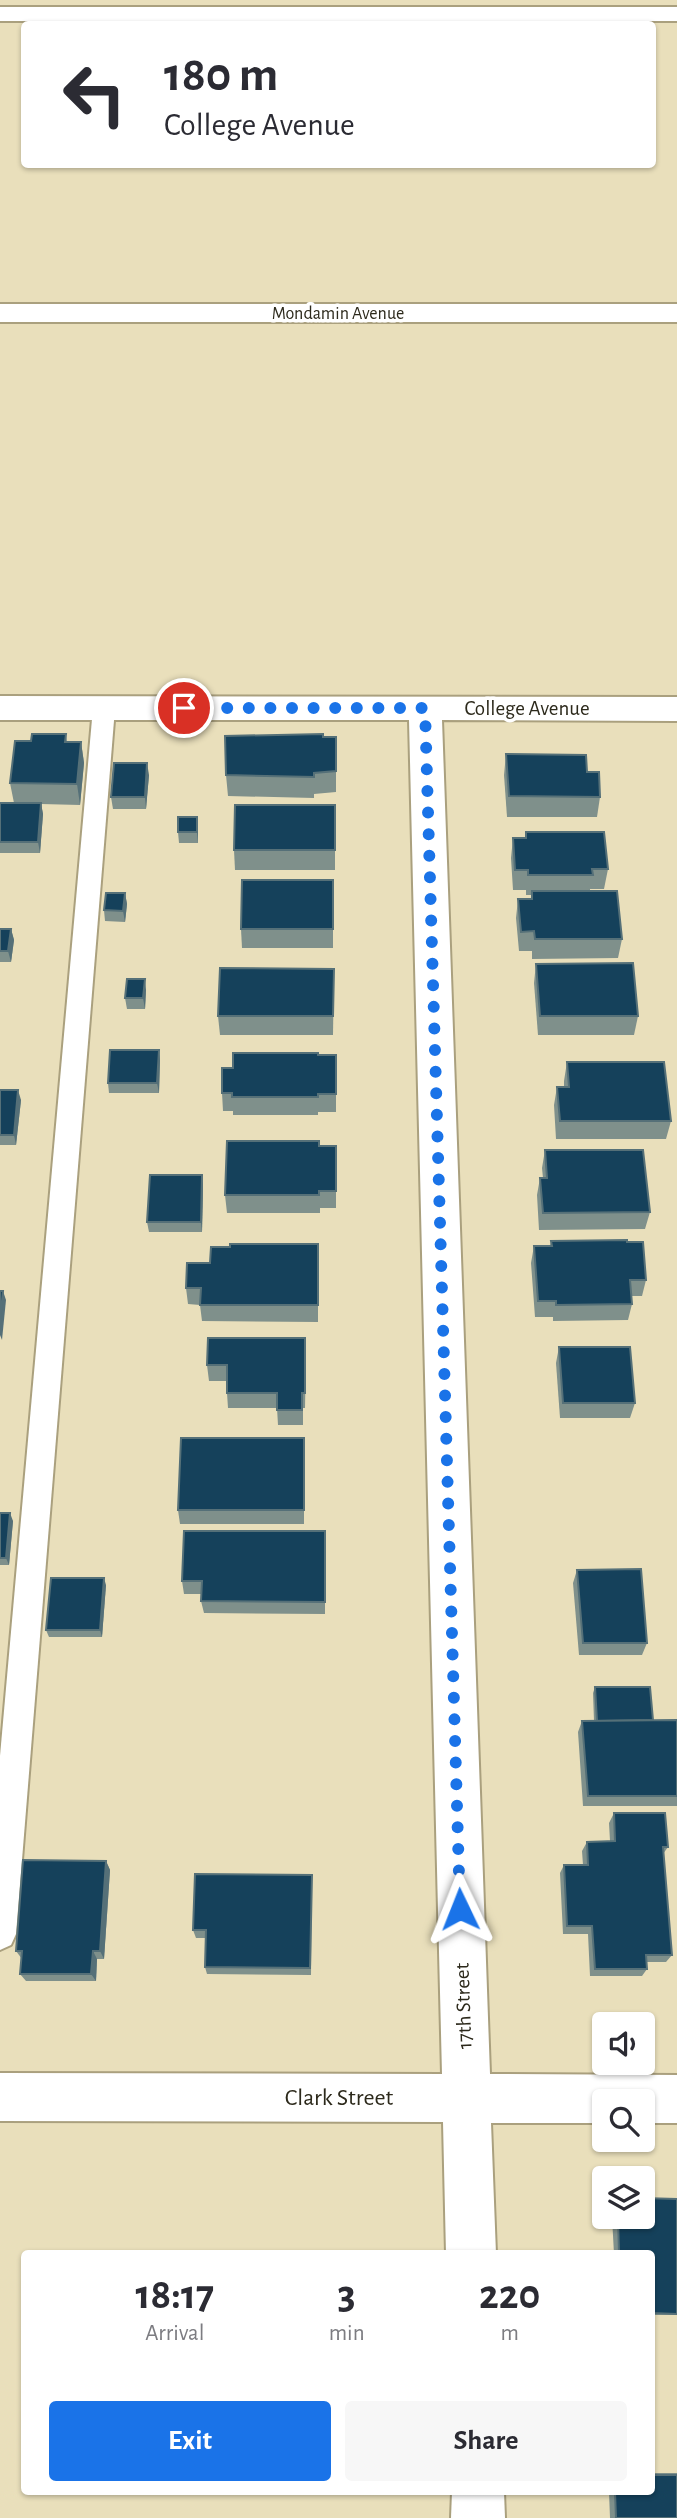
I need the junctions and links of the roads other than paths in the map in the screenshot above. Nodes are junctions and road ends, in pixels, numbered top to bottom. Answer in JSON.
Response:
{"nodes":[{"id":1,"x":0,"y":14,"type":"edge"},
{"id":2,"x":677,"y":14,"type":"edge"},
{"id":3,"x":0,"y":313,"type":"edge"},
{"id":4,"x":677,"y":313,"type":"edge"},
{"id":5,"x":0,"y":708,"type":"edge"},
{"id":6,"x":104,"y":708,"type":"junction"},
{"id":7,"x":425,"y":708,"type":"junction"},
{"id":8,"x":677,"y":709,"type":"edge"},
{"id":9,"x":0,"y":1934,"type":"edge"},
{"id":10,"x":0,"y":2096,"type":"edge"},
{"id":11,"x":466,"y":2096,"type":"junction"},
{"id":12,"x":677,"y":2099,"type":"edge"},
{"id":13,"x":471,"y":2250,"type":"edge"},
{"id":14,"x":478,"y":2495,"type":"edge"},
{"id":15,"x":478,"y":2518,"type":"edge"}],
"edges":[{"from":1,"to":2,"type":"street"},
{"from":3,"to":4,"type":"street","name":"Mondamin Avenue"},
{"from":5,"to":6,"type":"street","name":"College Avenue"},
{"from":6,"to":7,"type":"street","name":"College Avenue"},
{"from":6,"to":9,"type":"lane"},
{"from":7,"to":8,"type":"street","name":"College Avenue"},
{"from":7,"to":11,"type":"street","name":"17th Street"},
{"from":10,"to":11,"type":"street","name":"Clark Street"},
{"from":11,"to":12,"type":"street","name":"Clark Street"},
{"from":11,"to":13,"type":"street","name":"17th Street"},
{"from":14,"to":15,"type":"street"}]}
